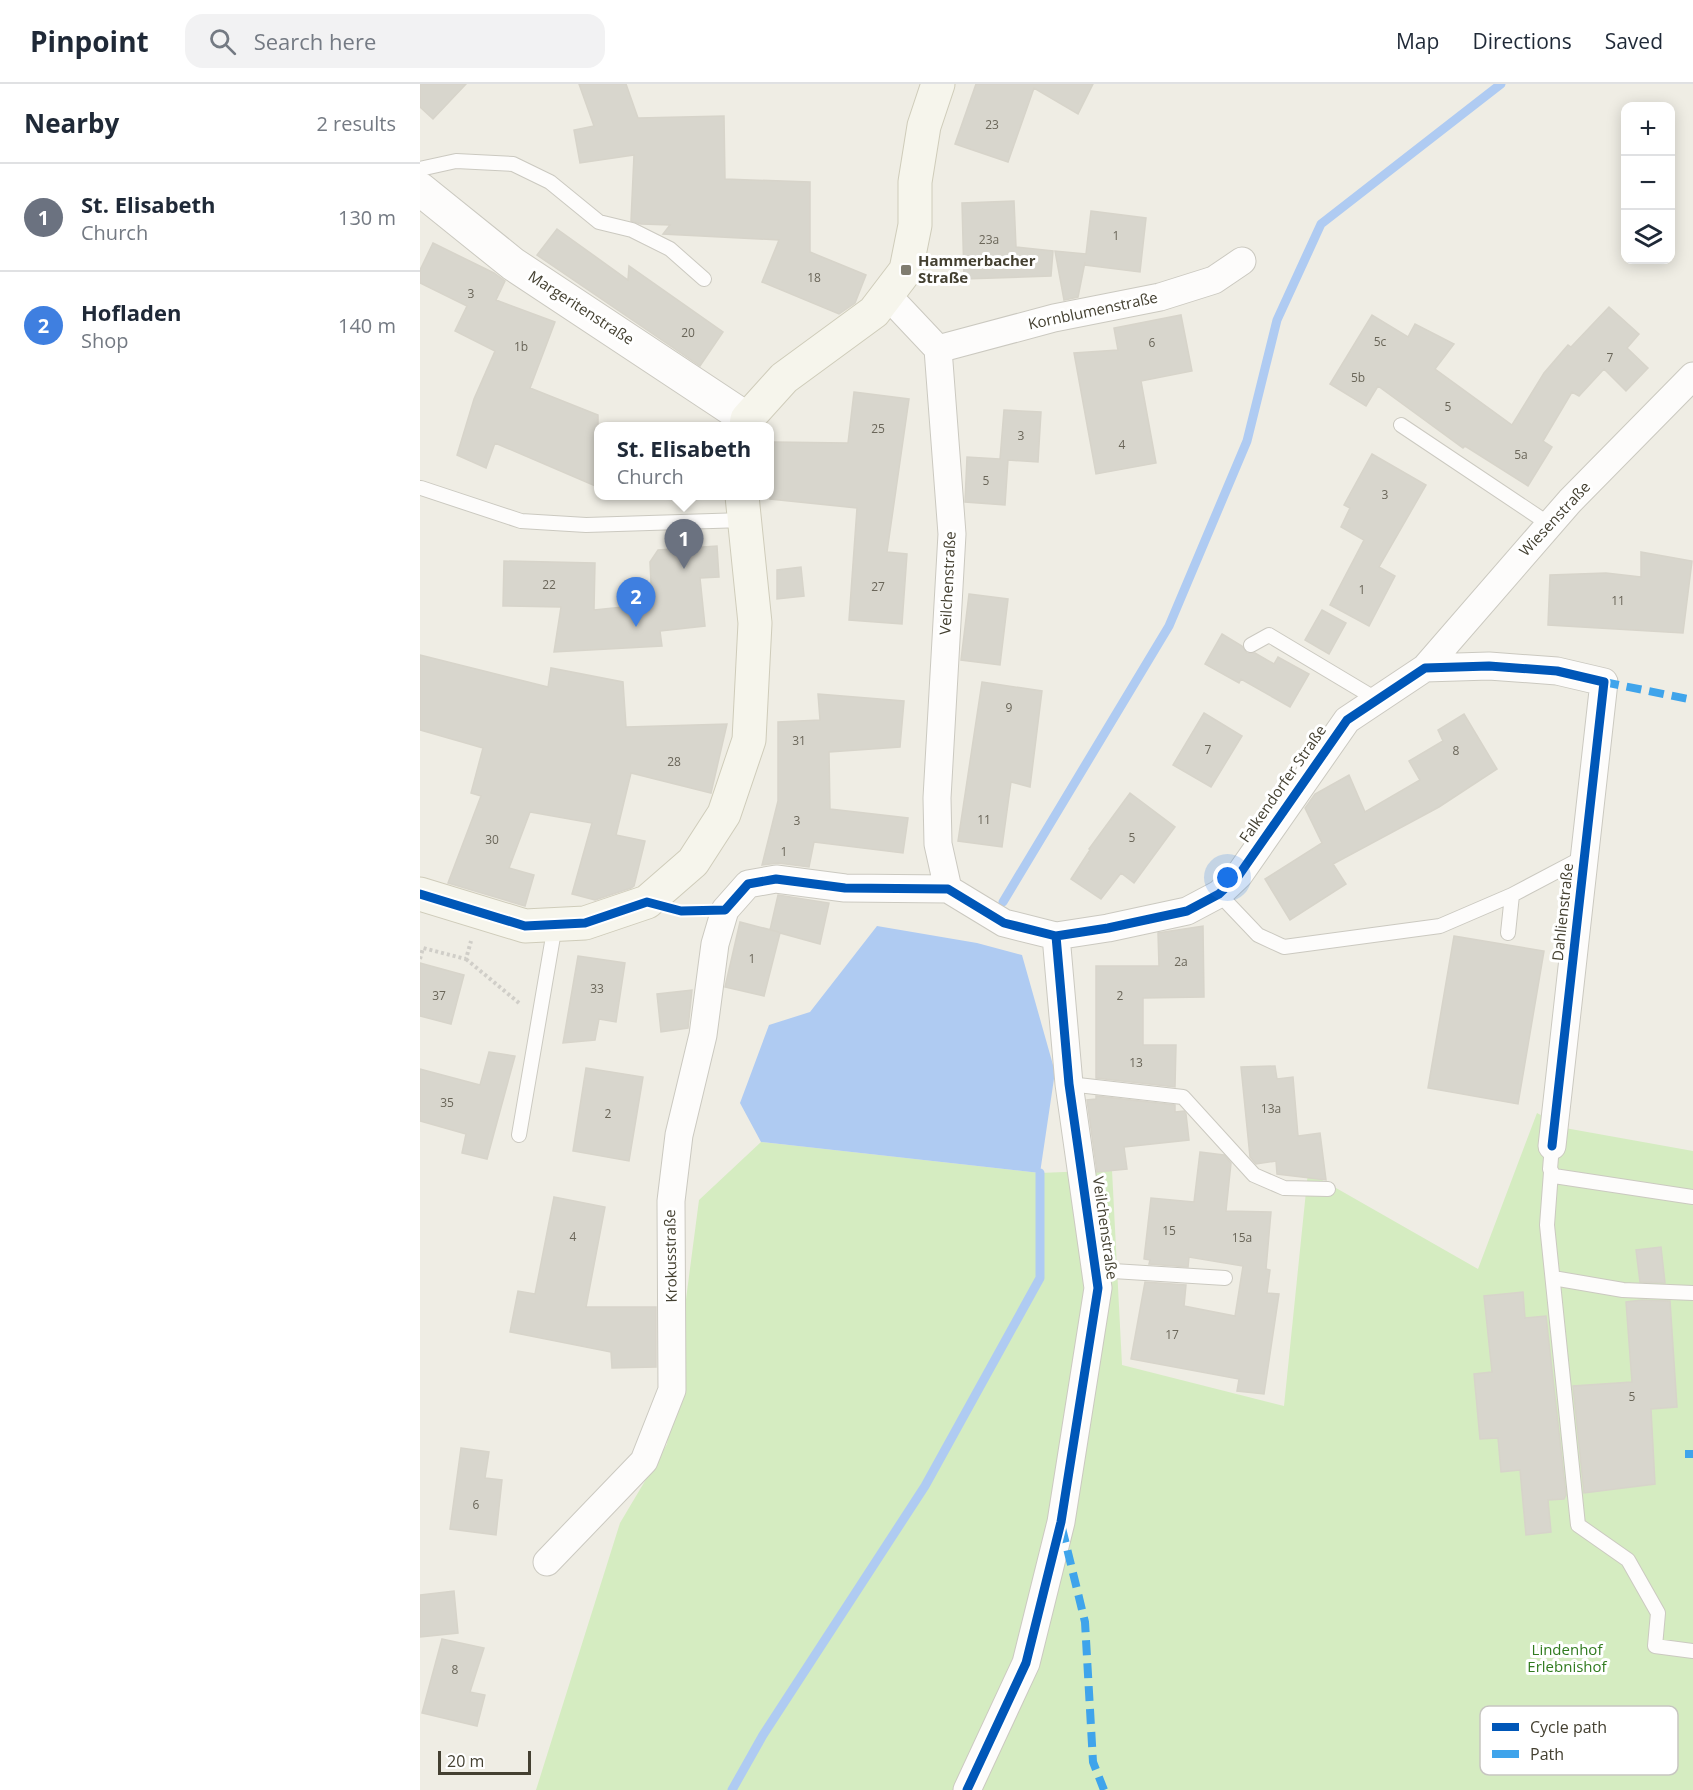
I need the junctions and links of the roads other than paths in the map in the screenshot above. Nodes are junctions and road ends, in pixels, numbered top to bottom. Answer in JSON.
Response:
{"nodes":[{"id":1,"x":938,"y":84,"type":"edge"},
{"id":2,"x":420,"y":169,"type":"edge"},
{"id":3,"x":420,"y":189,"type":"edge"},
{"id":4,"x":1242,"y":261,"type":"dead end"},
{"id":5,"x":704,"y":279,"type":"dead end"},
{"id":6,"x":888,"y":296,"type":"junction"},
{"id":7,"x":938,"y":349,"type":"junction"},
{"id":8,"x":1693,"y":376,"type":"edge"},
{"id":9,"x":746,"y":422,"type":"edge"},
{"id":10,"x":748,"y":422,"type":"edge"},
{"id":11,"x":1401,"y":425,"type":"dead end"},
{"id":12,"x":421,"y":488,"type":"edge"},
{"id":13,"x":743,"y":508,"type":"edge"},
{"id":14,"x":1549,"y":524,"type":"junction"},
{"id":15,"x":1251,"y":645,"type":"dead end"},
{"id":16,"x":1425,"y":668,"type":"junction"},
{"id":17,"x":1376,"y":699,"type":"junction"},
{"id":18,"x":1584,"y":857,"type":"junction"},
{"id":19,"x":948,"y":889,"type":"junction"},
{"id":20,"x":420,"y":894,"type":"edge"},
{"id":21,"x":1219,"y":894,"type":"junction"},
{"id":22,"x":1512,"y":895,"type":"junction"},
{"id":23,"x":555,"y":925,"type":"junction"},
{"id":24,"x":1508,"y":933,"type":"dead end"},
{"id":25,"x":1056,"y":936,"type":"junction"},
{"id":26,"x":1069,"y":1084,"type":"junction"},
{"id":27,"x":519,"y":1135,"type":"dead end"},
{"id":28,"x":1551,"y":1159,"type":"junction"},
{"id":29,"x":1328,"y":1189,"type":"dead end"},
{"id":30,"x":1693,"y":1197,"type":"edge"},
{"id":31,"x":1097,"y":1270,"type":"junction"},
{"id":32,"x":1225,"y":1278,"type":"dead end"},
{"id":33,"x":1553,"y":1278,"type":"junction"},
{"id":34,"x":1693,"y":1293,"type":"edge"},
{"id":35,"x":547,"y":1562,"type":"dead end"},
{"id":36,"x":1693,"y":1651,"type":"edge"},
{"id":37,"x":967,"y":1790,"type":"edge"}],
"edges":[{"from":1,"to":6,"type":"main road"},
{"from":2,"to":5,"type":"lane"},
{"from":3,"to":9,"type":"street","name":"Margeritenstraße"},
{"from":4,"to":7,"type":"street","name":"Kornblumenstraße"},
{"from":6,"to":7,"type":"street"},
{"from":6,"to":10,"type":"main road"},
{"from":7,"to":19,"type":"street","name":"Veilchenstraße"},
{"from":8,"to":14,"type":"street","name":"Wiesenstraße"},
{"from":11,"to":14,"type":"lane"},
{"from":12,"to":13,"type":"lane"},
{"from":13,"to":23,"type":"main road"},
{"from":14,"to":16,"type":"street","name":"Wiesenstraße"},
{"from":15,"to":17,"type":"lane"},
{"from":16,"to":17,"type":"street","name":"Falkendorfer Straße"},
{"from":16,"to":18,"type":"street","name":"Dahlienstraße"},
{"from":17,"to":21,"type":"street","name":"Falkendorfer Straße"},
{"from":18,"to":22,"type":"lane"},
{"from":18,"to":28,"type":"street","name":"Dahlienstraße"},
{"from":19,"to":25,"type":"street","name":"Falkendorfer Straße"},
{"from":19,"to":35,"type":"street","name":"Krokusstraße"},
{"from":20,"to":23,"type":"main road"},
{"from":21,"to":22,"type":"lane"},
{"from":21,"to":25,"type":"street","name":"Falkendorfer Straße"},
{"from":22,"to":24,"type":"lane"},
{"from":23,"to":27,"type":"lane"},
{"from":25,"to":26,"type":"street","name":"Veilchenstraße"},
{"from":26,"to":29,"type":"lane"},
{"from":26,"to":31,"type":"street","name":"Veilchenstraße"},
{"from":28,"to":30,"type":"lane"},
{"from":28,"to":33,"type":"lane"},
{"from":31,"to":32,"type":"lane"},
{"from":31,"to":37,"type":"street","name":"Veilchenstraße"},
{"from":33,"to":34,"type":"lane"},
{"from":33,"to":36,"type":"lane"}]}
